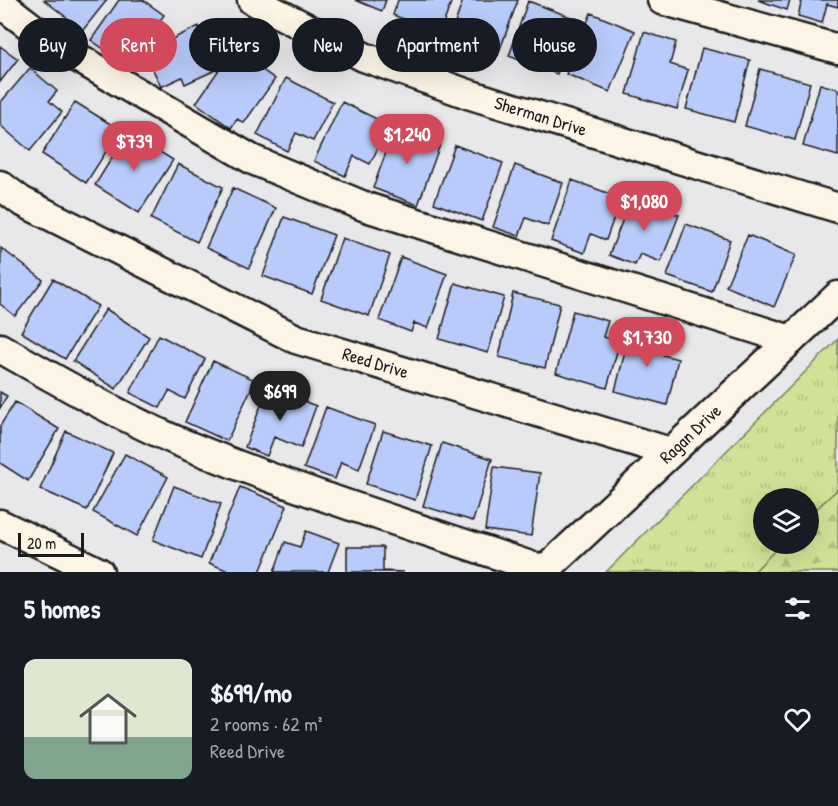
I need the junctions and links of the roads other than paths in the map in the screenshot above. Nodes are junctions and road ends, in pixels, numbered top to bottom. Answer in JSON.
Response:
{"nodes":[{"id":1,"x":252,"y":0,"type":"edge"},
{"id":2,"x":662,"y":0,"type":"edge"},
{"id":3,"x":0,"y":3,"type":"edge"},
{"id":4,"x":838,"y":49,"type":"edge"},
{"id":5,"x":0,"y":185,"type":"edge"},
{"id":6,"x":838,"y":208,"type":"edge"},
{"id":7,"x":838,"y":296,"type":"edge"},
{"id":8,"x":791,"y":340,"type":"junction"},
{"id":9,"x":0,"y":348,"type":"edge"},
{"id":10,"x":670,"y":452,"type":"junction"},
{"id":11,"x":0,"y":524,"type":"edge"},
{"id":12,"x":544,"y":571,"type":"edge"},
{"id":13,"x":99,"y":572,"type":"edge"}],
"edges":[{"from":1,"to":6,"type":"street","name":"Sherman Drive"},
{"from":2,"to":4,"type":"street"},
{"from":3,"to":8,"type":"street"},
{"from":5,"to":10,"type":"street","name":"Reed Drive"},
{"from":7,"to":8,"type":"street","name":"Ragan Drive"},
{"from":8,"to":10,"type":"street","name":"Ragan Drive"},
{"from":9,"to":12,"type":"street"},
{"from":10,"to":12,"type":"street","name":"Ragan Drive"},
{"from":11,"to":13,"type":"street"}]}
